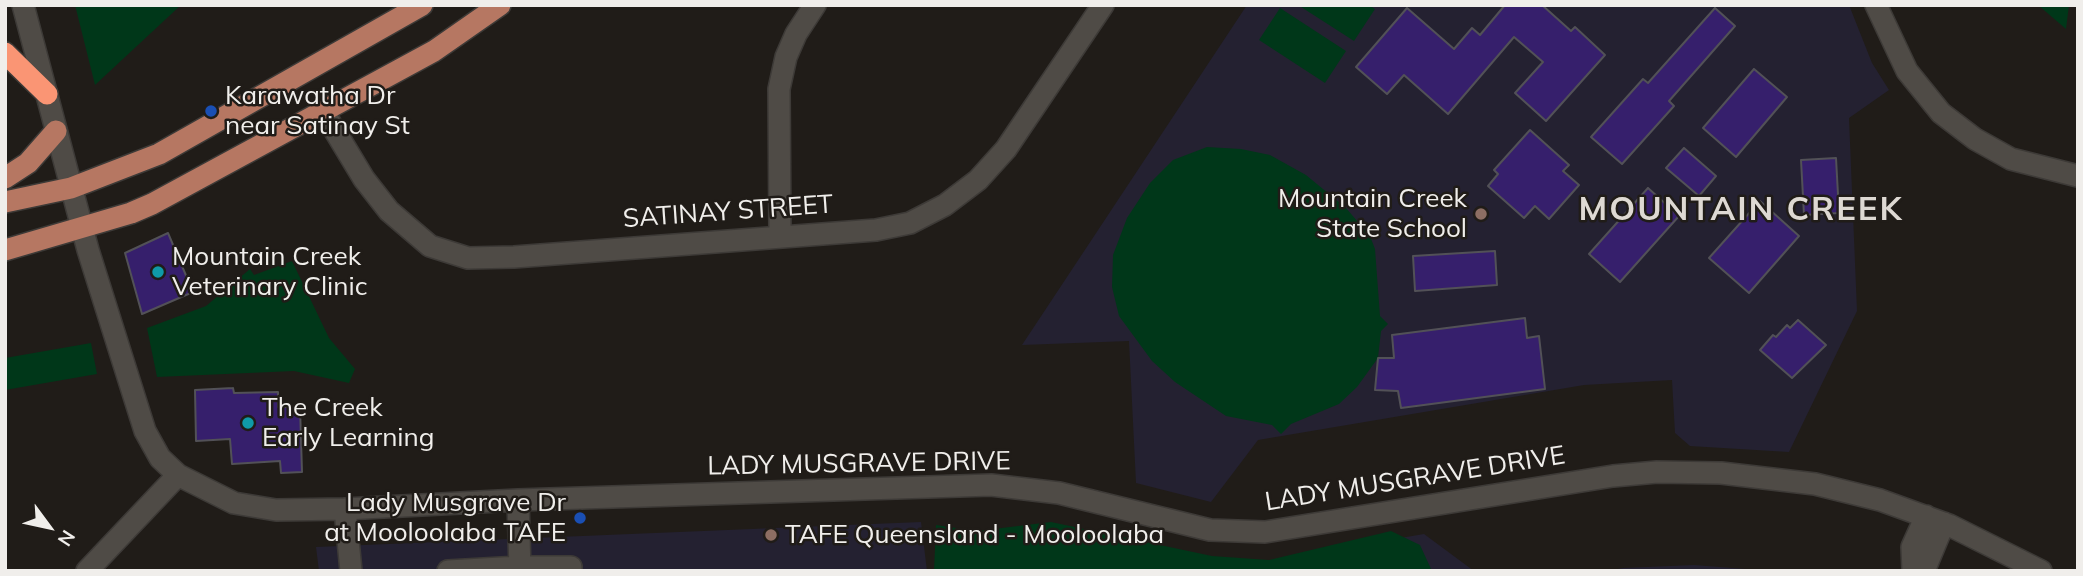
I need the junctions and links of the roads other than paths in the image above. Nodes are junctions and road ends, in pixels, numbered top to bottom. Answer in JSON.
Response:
{"nodes":[{"id":1,"x":23,"y":5,"type":"edge"},
{"id":2,"x":422,"y":5,"type":"edge"},
{"id":3,"x":500,"y":5,"type":"edge"},
{"id":4,"x":815,"y":5,"type":"edge"},
{"id":5,"x":1103,"y":5,"type":"edge"},
{"id":6,"x":1876,"y":5,"type":"edge"},
{"id":7,"x":5,"y":53,"type":"edge"},
{"id":8,"x":47,"y":94,"type":"junction"},
{"id":9,"x":323,"y":111,"type":"junction"},
{"id":10,"x":56,"y":131,"type":"junction"},
{"id":11,"x":2078,"y":176,"type":"edge"},
{"id":12,"x":5,"y":178,"type":"edge"},
{"id":13,"x":71,"y":188,"type":"junction"},
{"id":14,"x":5,"y":202,"type":"edge"},
{"id":15,"x":82,"y":228,"type":"junction"},
{"id":16,"x":780,"y":235,"type":"junction"},
{"id":17,"x":5,"y":250,"type":"edge"},
{"id":18,"x":178,"y":475,"type":"junction"},
{"id":19,"x":518,"y":500,"type":"junction"},
{"id":20,"x":345,"y":509,"type":"junction"},
{"id":21,"x":1935,"y":519,"type":"junction"},
{"id":22,"x":520,"y":569,"type":"edge"},
{"id":23,"x":87,"y":571,"type":"edge"},
{"id":24,"x":351,"y":571,"type":"edge"},
{"id":25,"x":448,"y":571,"type":"edge"},
{"id":26,"x":571,"y":571,"type":"edge"},
{"id":27,"x":1913,"y":571,"type":"edge"},
{"id":28,"x":1924,"y":571,"type":"edge"},
{"id":29,"x":2041,"y":571,"type":"edge"}],
"edges":[{"from":1,"to":8,"type":"street","name":"LADY MUSGRAVE DRIVE"},
{"from":2,"to":13,"type":"main road"},
{"from":3,"to":9,"type":"main road"},
{"from":4,"to":16,"type":"street"},
{"from":5,"to":16,"type":"street","name":"SATINAY STREET"},
{"from":6,"to":11,"type":"street"},
{"from":7,"to":8,"type":"highway"},
{"from":8,"to":10,"type":"street","name":"LADY MUSGRAVE DRIVE"},
{"from":9,"to":15,"type":"main road"},
{"from":9,"to":16,"type":"street","name":"SATINAY STREET"},
{"from":10,"to":12,"type":"main road"},
{"from":10,"to":13,"type":"street","name":"LADY MUSGRAVE DRIVE"},
{"from":13,"to":14,"type":"main road"},
{"from":13,"to":15,"type":"street","name":"LADY MUSGRAVE DRIVE"},
{"from":15,"to":17,"type":"main road"},
{"from":15,"to":18,"type":"street","name":"LADY MUSGRAVE DRIVE"},
{"from":18,"to":20,"type":"street","name":"LADY MUSGRAVE DRIVE"},
{"from":18,"to":23,"type":"street"},
{"from":19,"to":20,"type":"street","name":"LADY MUSGRAVE DRIVE"},
{"from":19,"to":21,"type":"street","name":"LADY MUSGRAVE DRIVE"},
{"from":19,"to":22,"type":"street"},
{"from":20,"to":24,"type":"street"},
{"from":21,"to":27,"type":"street"},
{"from":21,"to":28,"type":"street"},
{"from":21,"to":29,"type":"street","name":"LADY MUSGRAVE DRIVE"},
{"from":22,"to":25,"type":"street"},
{"from":22,"to":26,"type":"street"}]}
